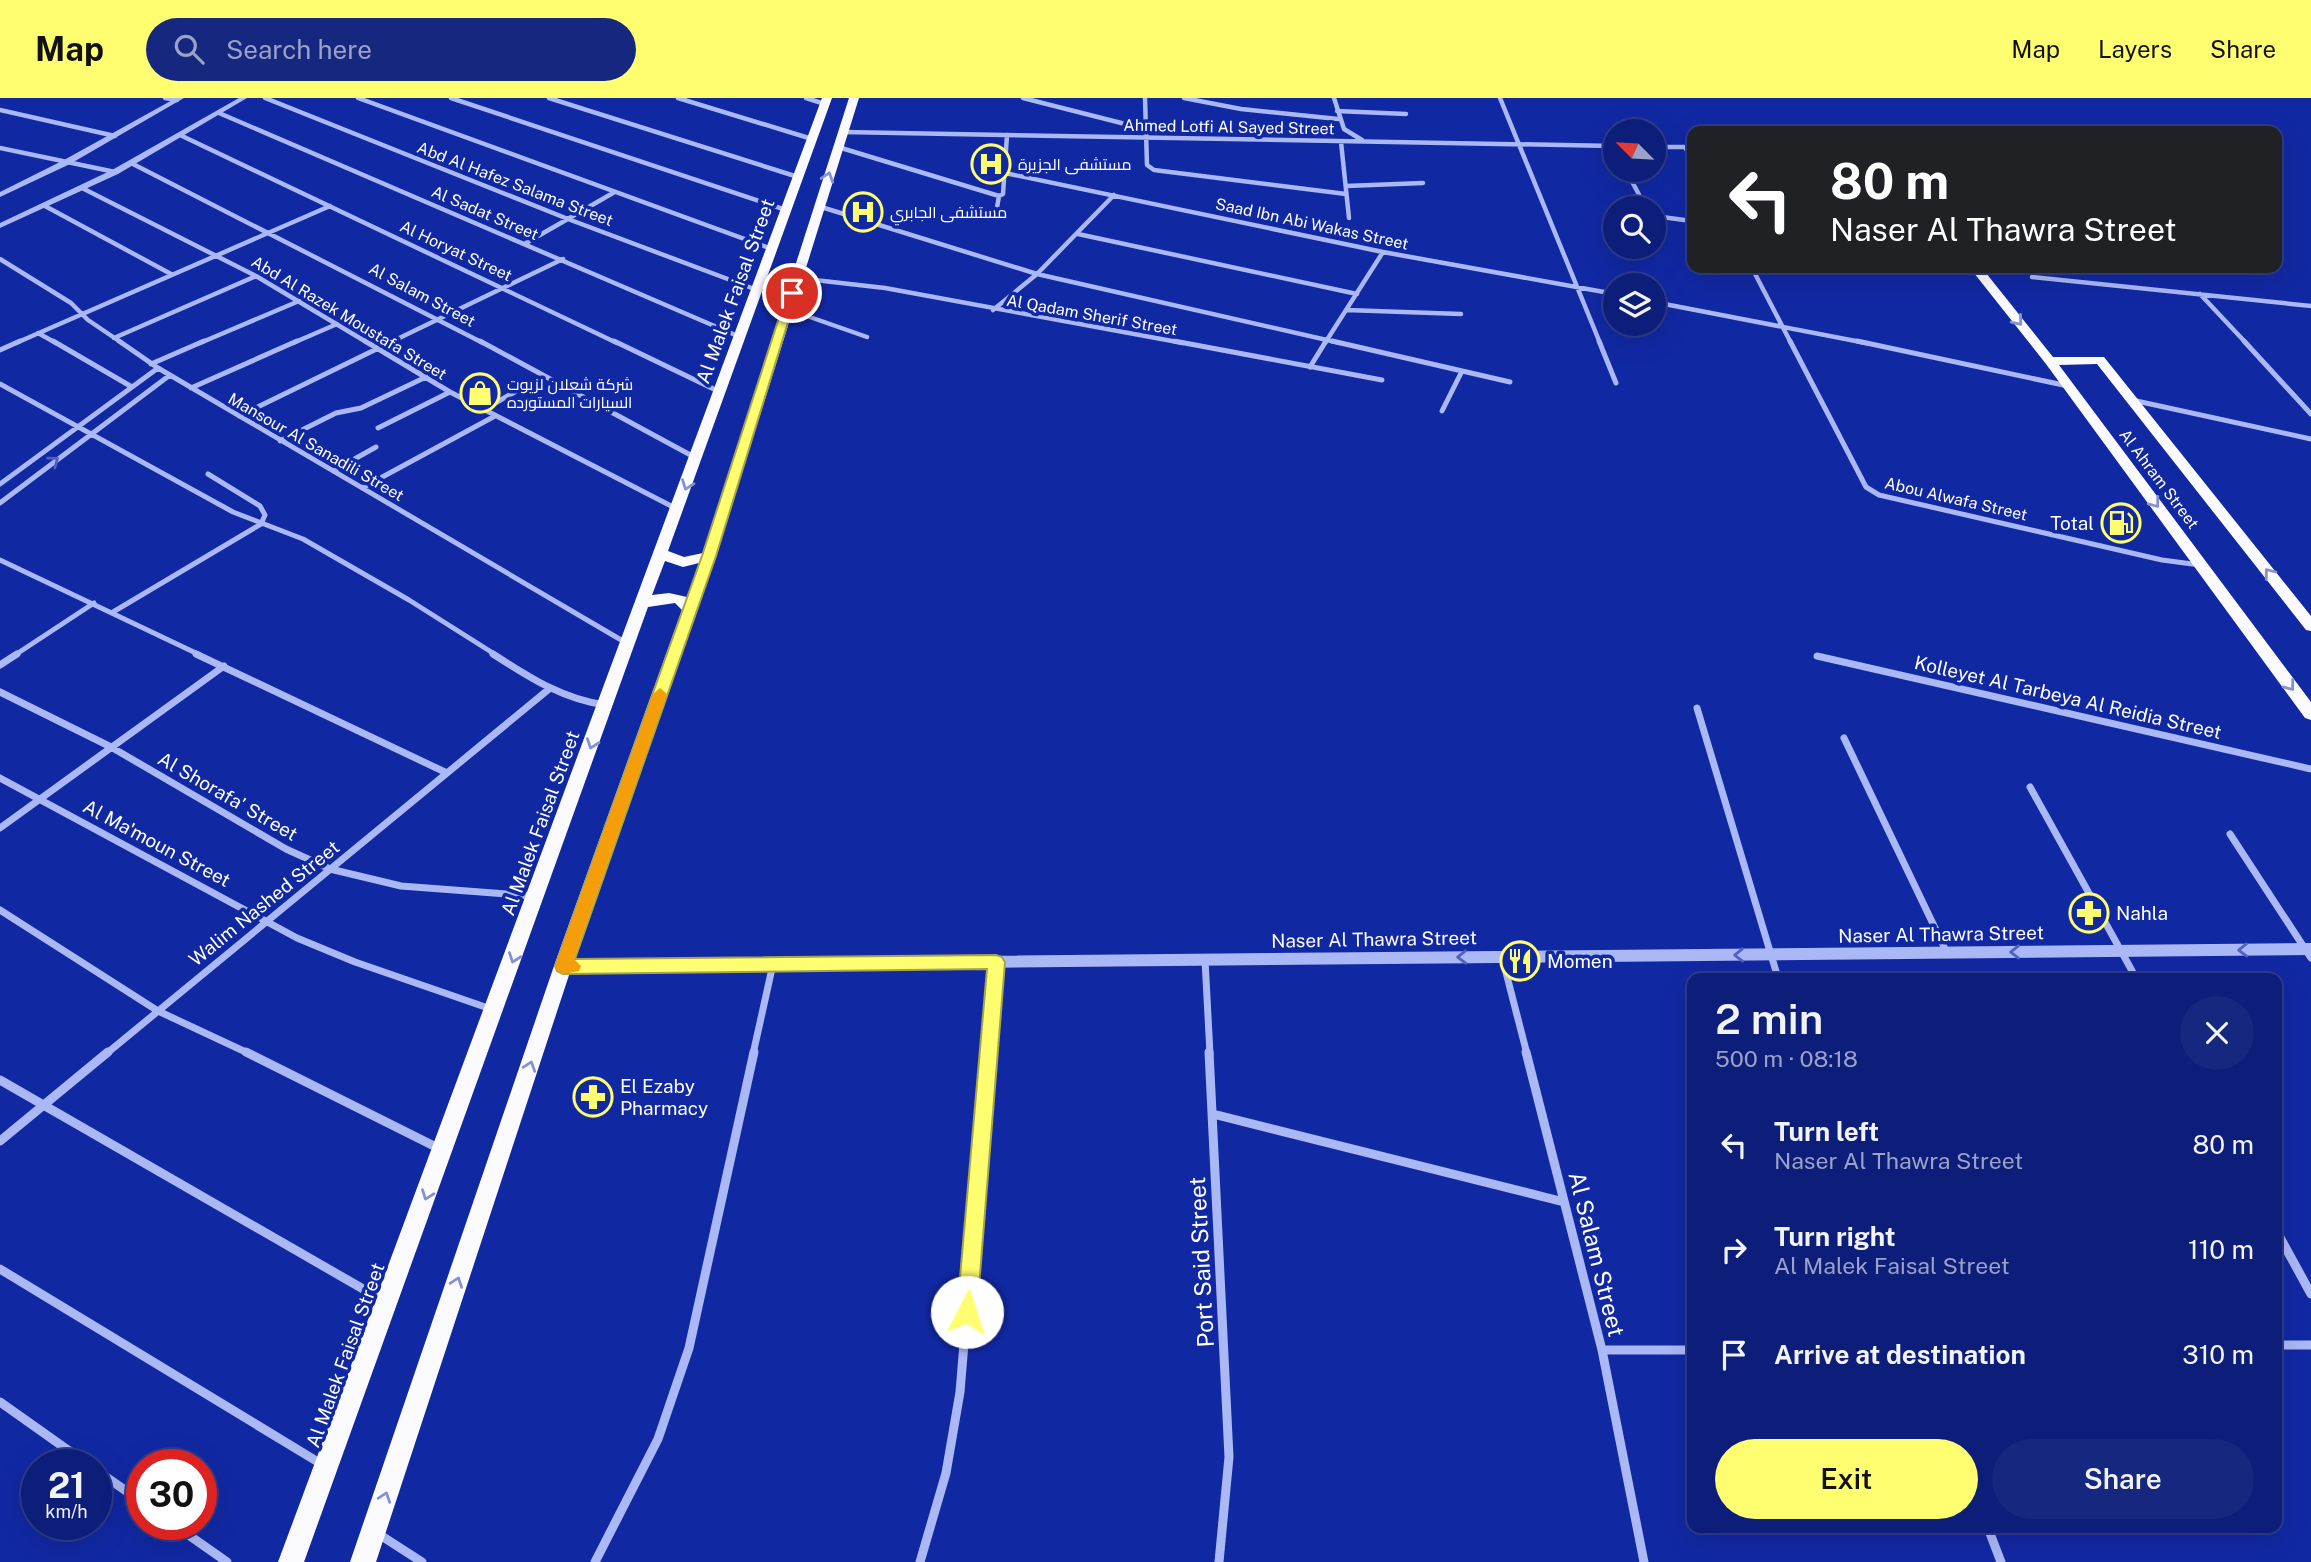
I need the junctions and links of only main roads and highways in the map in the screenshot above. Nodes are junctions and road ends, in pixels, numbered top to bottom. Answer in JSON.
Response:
{"nodes":[{"id":1,"x":854,"y":98,"type":"edge"},
{"id":2,"x":826,"y":101,"type":"edge"},
{"id":3,"x":1980,"y":273,"type":"edge"},
{"id":4,"x":2050,"y":361,"type":"junction"},
{"id":5,"x":661,"y":554,"type":"junction"},
{"id":6,"x":709,"y":556,"type":"junction"},
{"id":7,"x":643,"y":603,"type":"junction"},
{"id":8,"x":690,"y":609,"type":"junction"},
{"id":9,"x":2311,"y":626,"type":"edge"},
{"id":10,"x":2311,"y":713,"type":"edge"},
{"id":11,"x":291,"y":1562,"type":"edge"},
{"id":12,"x":363,"y":1562,"type":"edge"}],
"edges":[{"from":6,"to":1,"type":"main road","one_way":true},
{"from":2,"to":5,"type":"main road","name":"Al Malek Faisal Street","one_way":true},
{"from":3,"to":4,"type":"main road","name":"Al Ahram Street","one_way":true},
{"from":9,"to":4,"type":"main road","name":"Al Ahram Street","one_way":true},
{"from":4,"to":10,"type":"main road","name":"Al Ahram Street","one_way":true},
{"from":5,"to":6,"type":"main road"},
{"from":5,"to":7,"type":"main road","name":"Al Malek Faisal Street"},
{"from":6,"to":8,"type":"main road"},
{"from":7,"to":8,"type":"main road"},
{"from":7,"to":11,"type":"main road","name":"Al Malek Faisal Street","one_way":true},
{"from":12,"to":8,"type":"main road","one_way":true}]}
